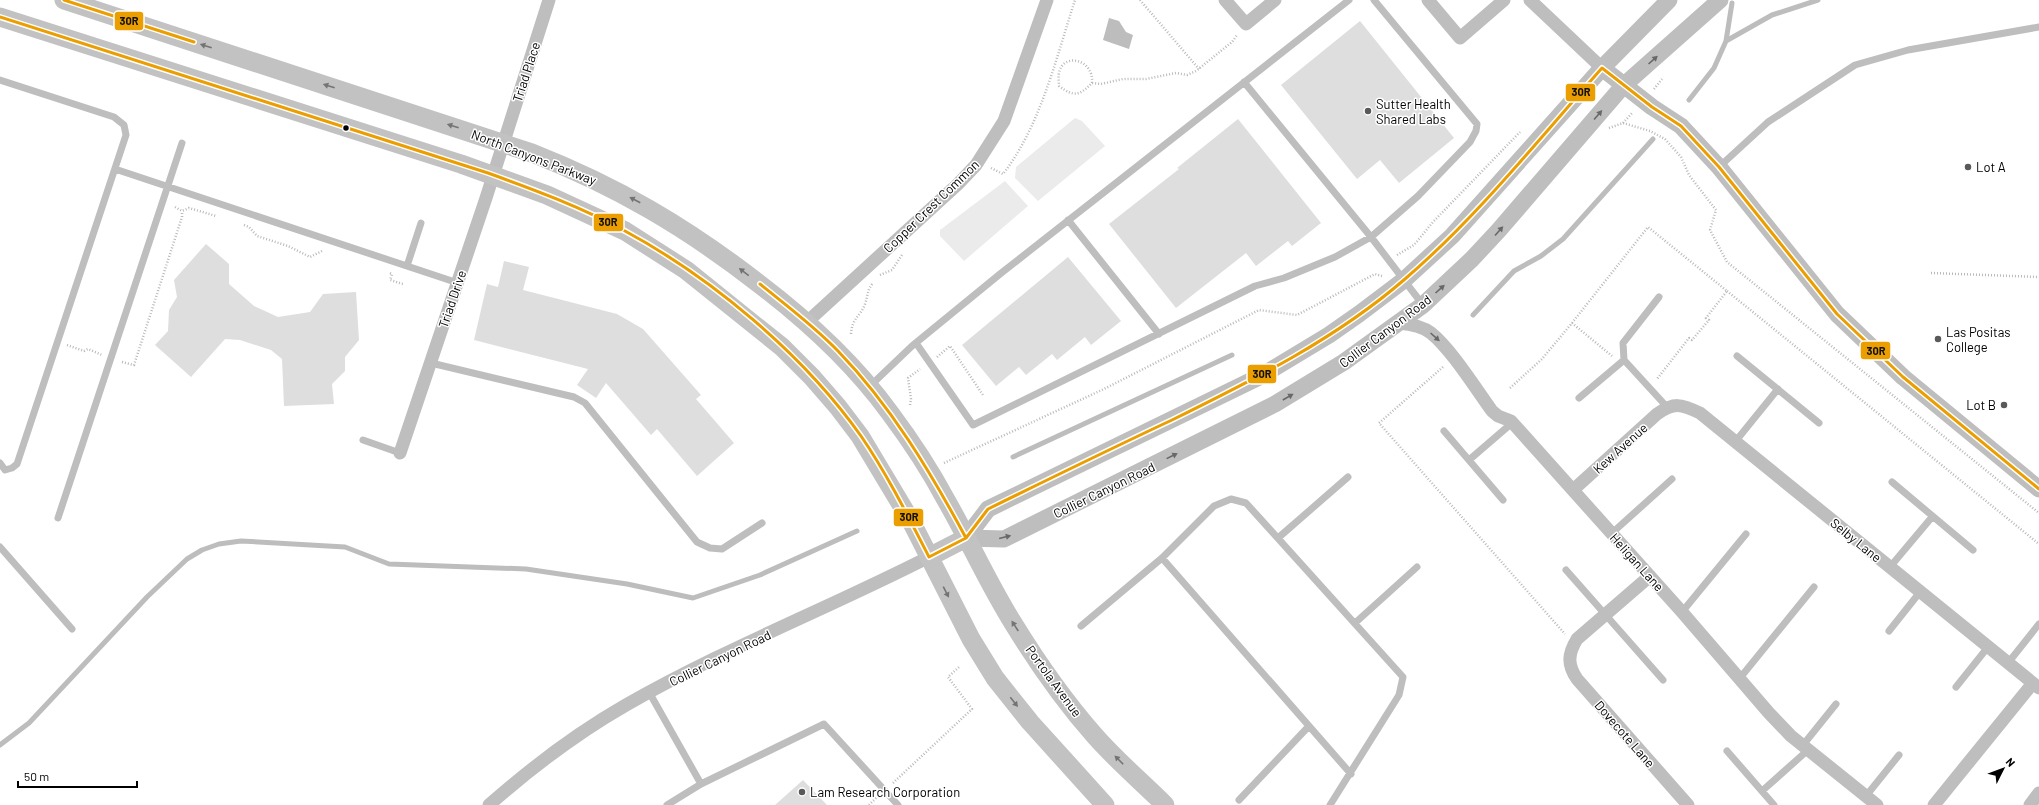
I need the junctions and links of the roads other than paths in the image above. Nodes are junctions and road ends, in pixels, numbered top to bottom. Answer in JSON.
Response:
{"nodes":[{"id":1,"x":64,"y":0,"type":"edge"},
{"id":2,"x":549,"y":0,"type":"edge"},
{"id":3,"x":1047,"y":0,"type":"edge"},
{"id":4,"x":1225,"y":0,"type":"edge"},
{"id":5,"x":1275,"y":0,"type":"edge"},
{"id":6,"x":1349,"y":0,"type":"edge"},
{"id":7,"x":1374,"y":0,"type":"edge"},
{"id":8,"x":1428,"y":0,"type":"edge"},
{"id":9,"x":1504,"y":0,"type":"edge"},
{"id":10,"x":1530,"y":0,"type":"edge"},
{"id":11,"x":1668,"y":0,"type":"edge"},
{"id":12,"x":1720,"y":0,"type":"edge"},
{"id":13,"x":88,"y":4,"type":"edge"},
{"id":14,"x":0,"y":17,"type":"edge"},
{"id":15,"x":2039,"y":27,"type":"edge"},
{"id":16,"x":1602,"y":68,"type":"junction"},
{"id":17,"x":0,"y":80,"type":"edge"},
{"id":18,"x":1244,"y":82,"type":"junction"},
{"id":19,"x":1623,"y":86,"type":"junction"},
{"id":20,"x":182,"y":143,"type":"dead end"},
{"id":21,"x":503,"y":143,"type":"junction"},
{"id":22,"x":1719,"y":167,"type":"junction"},
{"id":23,"x":115,"y":169,"type":"junction"},
{"id":24,"x":493,"y":176,"type":"junction"},
{"id":25,"x":168,"y":186,"type":"junction"},
{"id":26,"x":1068,"y":220,"type":"junction"},
{"id":27,"x":421,"y":223,"type":"dead end"},
{"id":28,"x":1371,"y":237,"type":"junction"},
{"id":29,"x":407,"y":266,"type":"junction"},
{"id":30,"x":1404,"y":280,"type":"junction"},
{"id":31,"x":458,"y":283,"type":"junction"},
{"id":32,"x":1659,"y":297,"type":"dead end"},
{"id":33,"x":1423,"y":305,"type":"junction"},
{"id":34,"x":807,"y":322,"type":"junction"},
{"id":35,"x":1400,"y":323,"type":"junction"},
{"id":36,"x":1159,"y":334,"type":"junction"},
{"id":37,"x":916,"y":343,"type":"junction"},
{"id":38,"x":1737,"y":356,"type":"dead end"},
{"id":39,"x":1622,"y":361,"type":"junction"},
{"id":40,"x":431,"y":363,"type":"junction"},
{"id":41,"x":870,"y":386,"type":"junction"},
{"id":42,"x":1778,"y":389,"type":"junction"},
{"id":43,"x":1579,"y":398,"type":"dead end"},
{"id":44,"x":1667,"y":407,"type":"junction"},
{"id":45,"x":1512,"y":422,"type":"junction"},
{"id":46,"x":1819,"y":423,"type":"dead end"},
{"id":47,"x":1444,"y":431,"type":"dead end"},
{"id":48,"x":362,"y":440,"type":"dead end"},
{"id":49,"x":1735,"y":442,"type":"junction"},
{"id":50,"x":400,"y":453,"type":"joint"},
{"id":51,"x":1469,"y":460,"type":"junction"},
{"id":52,"x":0,"y":463,"type":"edge"},
{"id":53,"x":1348,"y":477,"type":"dead end"},
{"id":54,"x":1672,"y":479,"type":"dead end"},
{"id":55,"x":1892,"y":482,"type":"dead end"},
{"id":56,"x":2039,"y":489,"type":"edge"},
{"id":57,"x":1573,"y":490,"type":"junction"},
{"id":58,"x":1503,"y":500,"type":"dead end"},
{"id":59,"x":1932,"y":517,"type":"junction"},
{"id":60,"x":58,"y":518,"type":"dead end"},
{"id":61,"x":762,"y":523,"type":"dead end"},
{"id":62,"x":1612,"y":534,"type":"junction"},
{"id":63,"x":1746,"y":534,"type":"dead end"},
{"id":64,"x":966,"y":538,"type":"junction"},
{"id":65,"x":1278,"y":538,"type":"junction"},
{"id":66,"x":0,"y":547,"type":"edge"},
{"id":67,"x":1973,"y":550,"type":"dead end"},
{"id":68,"x":929,"y":557,"type":"junction"},
{"id":69,"x":1162,"y":558,"type":"junction"},
{"id":70,"x":1417,"y":567,"type":"dead end"},
{"id":71,"x":1890,"y":567,"type":"junction"},
{"id":72,"x":1566,"y":570,"type":"dead end"},
{"id":73,"x":1650,"y":576,"type":"junction"},
{"id":74,"x":1814,"y":587,"type":"dead end"},
{"id":75,"x":1920,"y":592,"type":"junction"},
{"id":76,"x":1682,"y":612,"type":"junction"},
{"id":77,"x":1605,"y":615,"type":"junction"},
{"id":78,"x":1355,"y":623,"type":"junction"},
{"id":79,"x":2039,"y":624,"type":"edge"},
{"id":80,"x":1082,"y":626,"type":"dead end"},
{"id":81,"x":72,"y":628,"type":"dead end"},
{"id":82,"x":1889,"y":631,"type":"dead end"},
{"id":83,"x":1988,"y":647,"type":"junction"},
{"id":84,"x":2008,"y":663,"type":"junction"},
{"id":85,"x":1740,"y":678,"type":"junction"},
{"id":86,"x":1663,"y":680,"type":"dead end"},
{"id":87,"x":2036,"y":686,"type":"edge"},
{"id":88,"x":1956,"y":687,"type":"dead end"},
{"id":89,"x":649,"y":692,"type":"junction"},
{"id":90,"x":1836,"y":704,"type":"dead end"},
{"id":91,"x":1309,"y":726,"type":"junction"},
{"id":92,"x":1805,"y":748,"type":"junction"},
{"id":93,"x":1727,"y":751,"type":"dead end"},
{"id":94,"x":1899,"y":755,"type":"dead end"},
{"id":95,"x":1351,"y":774,"type":"junction"},
{"id":96,"x":701,"y":784,"type":"junction"},
{"id":97,"x":1762,"y":791,"type":"junction"},
{"id":98,"x":2039,"y":793,"type":"edge"},
{"id":99,"x":1866,"y":796,"type":"junction"},
{"id":100,"x":1239,"y":800,"type":"dead end"},
{"id":101,"x":489,"y":805,"type":"edge"},
{"id":102,"x":667,"y":805,"type":"edge"},
{"id":103,"x":898,"y":805,"type":"edge"},
{"id":104,"x":1105,"y":805,"type":"edge"},
{"id":105,"x":1165,"y":805,"type":"edge"},
{"id":106,"x":1330,"y":805,"type":"edge"},
{"id":107,"x":1688,"y":805,"type":"edge"},
{"id":108,"x":1774,"y":805,"type":"edge"},
{"id":109,"x":1876,"y":805,"type":"edge"},
{"id":110,"x":1934,"y":805,"type":"edge"},
{"id":111,"x":2030,"y":805,"type":"edge"}],
"edges":[{"from":1,"to":13,"type":"main road","name":"North Canyons Parkway"},
{"from":2,"to":21,"type":"street","name":"Triad Place"},
{"from":3,"to":34,"type":"street","name":"Copper Crest Common"},
{"from":4,"to":5,"type":"street"},
{"from":6,"to":18,"type":"lane"},
{"from":7,"to":28,"type":"lane"},
{"from":8,"to":9,"type":"street"},
{"from":10,"to":16,"type":"street"},
{"from":11,"to":16,"type":"street","name":"Collier Canyon Road"},
{"from":19,"to":12,"type":"street","name":"Collier Canyon Road","one_way":true},
{"from":21,"to":13,"type":"main road","name":"North Canyons Parkway","one_way":true},
{"from":14,"to":24,"type":"main road"},
{"from":15,"to":22,"type":"lane"},
{"from":16,"to":19,"type":"street"},
{"from":16,"to":30,"type":"street","name":"Collier Canyon Road"},
{"from":17,"to":23,"type":"lane"},
{"from":18,"to":26,"type":"lane"},
{"from":18,"to":28,"type":"lane"},
{"from":19,"to":22,"type":"street"},
{"from":33,"to":19,"type":"street","name":"Collier Canyon Road","one_way":true},
{"from":20,"to":25,"type":"lane"},
{"from":21,"to":24,"type":"street","name":"Triad Drive"},
{"from":34,"to":21,"type":"main road","name":"North Canyons Parkway","one_way":true},
{"from":22,"to":56,"type":"street"},
{"from":23,"to":25,"type":"lane"},
{"from":23,"to":52,"type":"lane"},
{"from":24,"to":31,"type":"street","name":"Triad Drive"},
{"from":24,"to":68,"type":"main road"},
{"from":25,"to":29,"type":"lane"},
{"from":25,"to":60,"type":"lane"},
{"from":26,"to":36,"type":"lane"},
{"from":26,"to":37,"type":"lane"},
{"from":27,"to":29,"type":"lane"},
{"from":28,"to":30,"type":"lane"},
{"from":28,"to":36,"type":"lane"},
{"from":29,"to":31,"type":"lane"},
{"from":30,"to":33,"type":"lane"},
{"from":30,"to":64,"type":"street","name":"Collier Canyon Road"},
{"from":31,"to":40,"type":"street","name":"Triad Drive"},
{"from":32,"to":39,"type":"lane"},
{"from":33,"to":35,"type":"street","name":"Collier Canyon Road"},
{"from":34,"to":41,"type":"main road","name":"North Canyons Parkway"},
{"from":35,"to":45,"type":"street","name":"Heligan Lane","one_way":true},
{"from":64,"to":35,"type":"street","name":"Collier Canyon Road","one_way":true},
{"from":36,"to":37,"type":"lane"},
{"from":37,"to":41,"type":"lane"},
{"from":38,"to":42,"type":"lane"},
{"from":39,"to":43,"type":"lane"},
{"from":39,"to":44,"type":"lane"},
{"from":40,"to":50,"type":"street","name":"Triad Drive"},
{"from":40,"to":61,"type":"lane"},
{"from":41,"to":64,"type":"main road","name":"North Canyons Parkway"},
{"from":42,"to":46,"type":"lane"},
{"from":42,"to":49,"type":"lane"},
{"from":44,"to":49,"type":"street","name":"Selby Lane"},
{"from":44,"to":57,"type":"street","name":"Kew Avenue"},
{"from":45,"to":51,"type":"lane"},
{"from":45,"to":57,"type":"street","name":"Heligan Lane"},
{"from":47,"to":51,"type":"lane"},
{"from":48,"to":50,"type":"lane"},
{"from":49,"to":71,"type":"street","name":"Selby Lane"},
{"from":51,"to":58,"type":"lane"},
{"from":53,"to":65,"type":"lane"},
{"from":54,"to":62,"type":"lane"},
{"from":55,"to":59,"type":"lane"},
{"from":57,"to":62,"type":"street","name":"Heligan Lane"},
{"from":59,"to":67,"type":"lane"},
{"from":59,"to":71,"type":"lane"},
{"from":62,"to":73,"type":"street","name":"Heligan Lane"},
{"from":63,"to":76,"type":"lane"},
{"from":64,"to":68,"type":"main road","name":"Collier Canyon Road"},
{"from":105,"to":64,"type":"main road","name":"Portola Avenue","one_way":true},
{"from":65,"to":69,"type":"lane"},
{"from":65,"to":78,"type":"lane"},
{"from":66,"to":81,"type":"lane"},
{"from":68,"to":89,"type":"street","name":"Collier Canyon Road"},
{"from":68,"to":104,"type":"main road","one_way":true},
{"from":69,"to":80,"type":"lane"},
{"from":69,"to":91,"type":"lane"},
{"from":70,"to":78,"type":"lane"},
{"from":71,"to":75,"type":"street","name":"Selby Lane"},
{"from":72,"to":77,"type":"lane"},
{"from":73,"to":76,"type":"street","name":"Heligan Lane"},
{"from":73,"to":77,"type":"street"},
{"from":74,"to":85,"type":"lane"},
{"from":75,"to":82,"type":"lane"},
{"from":75,"to":83,"type":"street","name":"Selby Lane"},
{"from":76,"to":85,"type":"street","name":"Heligan Lane"},
{"from":77,"to":86,"type":"lane"},
{"from":77,"to":107,"type":"street","name":"Dovecote Lane"},
{"from":78,"to":95,"type":"lane"},
{"from":79,"to":84,"type":"lane"},
{"from":83,"to":84,"type":"street","name":"Selby Lane"},
{"from":83,"to":88,"type":"lane"},
{"from":84,"to":87,"type":"street","name":"Selby Lane"},
{"from":85,"to":92,"type":"street","name":"Heligan Lane"},
{"from":87,"to":110,"type":"street"},
{"from":89,"to":96,"type":"lane"},
{"from":89,"to":101,"type":"street","name":"Collier Canyon Road"},
{"from":90,"to":92,"type":"lane"},
{"from":91,"to":95,"type":"lane"},
{"from":91,"to":100,"type":"lane"},
{"from":92,"to":97,"type":"lane"},
{"from":92,"to":99,"type":"street","name":"Heligan Lane"},
{"from":93,"to":97,"type":"lane"},
{"from":94,"to":99,"type":"lane"},
{"from":95,"to":106,"type":"lane"},
{"from":96,"to":102,"type":"lane"},
{"from":96,"to":103,"type":"lane"},
{"from":97,"to":108,"type":"lane"},
{"from":98,"to":111,"type":"street"},
{"from":99,"to":109,"type":"street","name":"Heligan Lane"}]}
